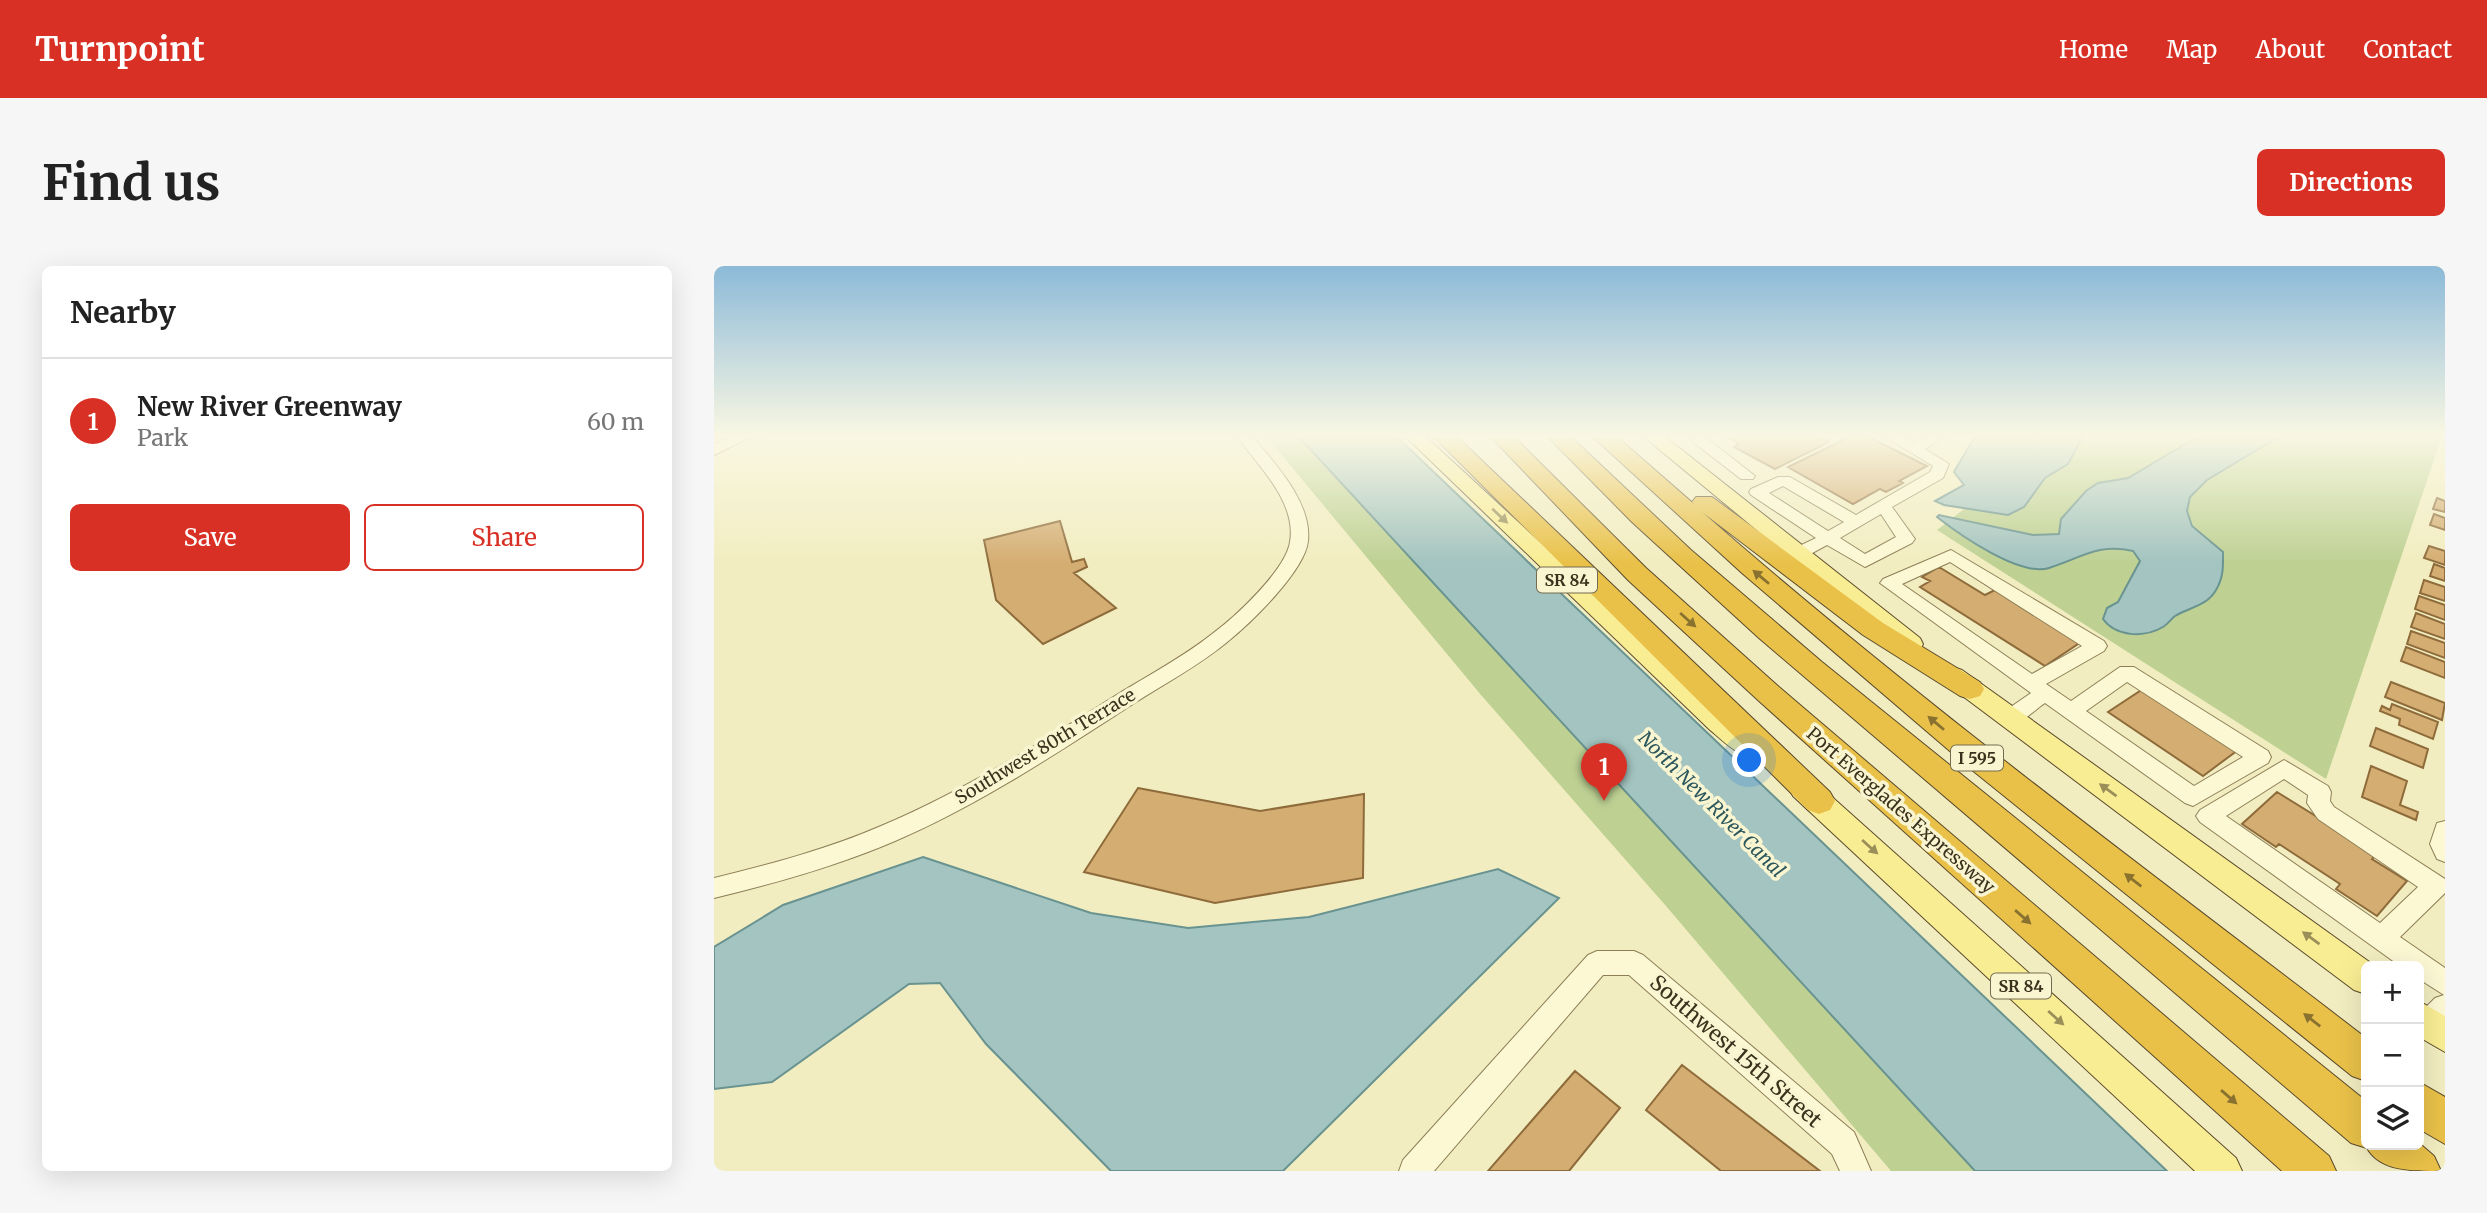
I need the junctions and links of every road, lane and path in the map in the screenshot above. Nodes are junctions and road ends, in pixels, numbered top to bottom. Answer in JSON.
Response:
{"nodes":[{"id":1,"x":1279,"y":478,"type":"edge"},
{"id":2,"x":1459,"y":478,"type":"edge"},
{"id":3,"x":1487,"y":478,"type":"edge"},
{"id":4,"x":1524,"y":478,"type":"edge"},
{"id":5,"x":1543,"y":478,"type":"edge"},
{"id":6,"x":1601,"y":478,"type":"edge"},
{"id":7,"x":1650,"y":478,"type":"edge"},
{"id":8,"x":1675,"y":478,"type":"edge"},
{"id":9,"x":1703,"y":478,"type":"edge"},
{"id":10,"x":1931,"y":478,"type":"edge"},
{"id":11,"x":1883,"y":506,"type":"junction"},
{"id":12,"x":1856,"y":522,"type":"junction"},
{"id":13,"x":1828,"y":538,"type":"junction"},
{"id":14,"x":1797,"y":554,"type":"junction"},
{"id":15,"x":1637,"y":574,"type":"junction"},
{"id":16,"x":2038,"y":688,"type":"junction"},
{"id":17,"x":1970,"y":689,"type":"junction"},
{"id":18,"x":2072,"y":711,"type":"junction"},
{"id":19,"x":2010,"y":718,"type":"junction"},
{"id":20,"x":2227,"y":777,"type":"junction"},
{"id":21,"x":2247,"y":791,"type":"junction"},
{"id":22,"x":1819,"y":801,"type":"junction"},
{"id":23,"x":2445,"y":830,"type":"edge"},
{"id":24,"x":2445,"y":852,"type":"edge"},
{"id":25,"x":714,"y":888,"type":"edge"},
{"id":26,"x":2381,"y":938,"type":"junction"},
{"id":27,"x":2361,"y":975,"type":"edge"},
{"id":28,"x":2445,"y":983,"type":"edge"},
{"id":29,"x":2361,"y":1058,"type":"edge"},
{"id":30,"x":2424,"y":1106,"type":"edge"},
{"id":31,"x":2445,"y":1123,"type":"edge"},
{"id":32,"x":2361,"y":1124,"type":"edge"},
{"id":33,"x":2393,"y":1150,"type":"edge"},
{"id":34,"x":1414,"y":1171,"type":"edge"},
{"id":35,"x":1856,"y":1171,"type":"edge"},
{"id":36,"x":2223,"y":1171,"type":"edge"},
{"id":37,"x":2314,"y":1171,"type":"edge"},
{"id":38,"x":2419,"y":1171,"type":"edge"}],
"edges":[{"from":1,"to":25,"type":"street","name":"Southwest 80th Terrace"},
{"from":2,"to":22,"type":"main road","number":"SR 84","one_way":true},
{"from":3,"to":22,"type":"highway"},
{"from":4,"to":15,"type":"highway"},
{"from":5,"to":15,"type":"highway","name":"Port Everglades Expressway"},
{"from":6,"to":32,"type":"highway"},
{"from":29,"to":7,"type":"highway","number":"I 595","one_way":true},
{"from":8,"to":17,"type":"highway"},
{"from":9,"to":14,"type":"main road"},
{"from":10,"to":11,"type":"street"},
{"from":11,"to":12,"type":"street"},
{"from":11,"to":13,"type":"street"},
{"from":12,"to":13,"type":"street"},
{"from":12,"to":13,"type":"street"},
{"from":13,"to":14,"type":"street"},
{"from":14,"to":17,"type":"main road"},
{"from":15,"to":37,"type":"highway","name":"Port Everglades Expressway","one_way":true},
{"from":16,"to":16,"type":"street"},
{"from":16,"to":18,"type":"street"},
{"from":16,"to":19,"type":"street"},
{"from":17,"to":19,"type":"main road"},
{"from":18,"to":20,"type":"street"},
{"from":18,"to":20,"type":"street"},
{"from":27,"to":19,"type":"main road","one_way":true},
{"from":20,"to":21,"type":"street"},
{"from":21,"to":26,"type":"street"},
{"from":21,"to":26,"type":"street"},
{"from":22,"to":36,"type":"main road","number":"SR 84","one_way":true},
{"from":23,"to":24,"type":"street"},
{"from":26,"to":28,"type":"street"},
{"from":30,"to":31,"type":"highway"},
{"from":33,"to":38,"type":"highway"},
{"from":34,"to":35,"type":"street","name":"Southwest 15th Street"}]}
